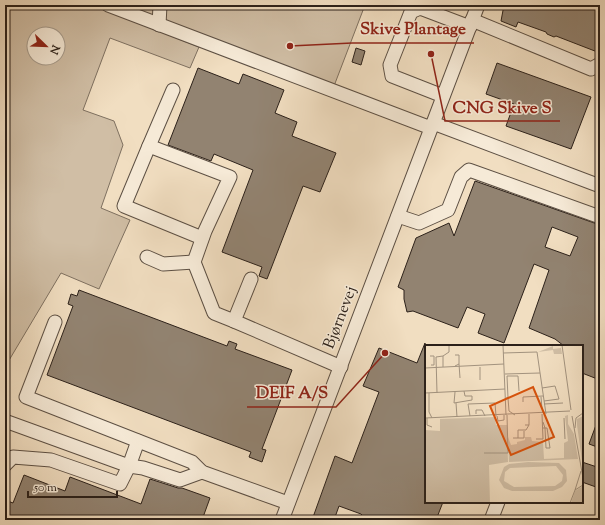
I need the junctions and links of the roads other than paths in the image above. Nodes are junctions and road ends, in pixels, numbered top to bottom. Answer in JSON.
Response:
{"nodes":[{"id":1,"x":108,"y":5,"type":"edge"},
{"id":2,"x":160,"y":5,"type":"edge"},
{"id":3,"x":478,"y":5,"type":"edge"},
{"id":4,"x":471,"y":23,"type":"junction"},
{"id":5,"x":159,"y":25,"type":"junction"},
{"id":6,"x":600,"y":64,"type":"edge"},
{"id":7,"x":173,"y":90,"type":"dead end"},
{"id":8,"x":443,"y":96,"type":"junction"},
{"id":9,"x":432,"y":126,"type":"junction"},
{"id":10,"x":149,"y":146,"type":"junction"},
{"id":11,"x":600,"y":186,"type":"edge"},
{"id":12,"x":398,"y":216,"type":"junction"},
{"id":13,"x":600,"y":217,"type":"edge"},
{"id":14,"x":202,"y":238,"type":"junction"},
{"id":15,"x":147,"y":257,"type":"dead end"},
{"id":16,"x":194,"y":262,"type":"junction"},
{"id":17,"x":251,"y":279,"type":"dead end"},
{"id":18,"x":234,"y":321,"type":"junction"},
{"id":19,"x":56,"y":322,"type":"dead end"},
{"id":20,"x":341,"y":367,"type":"junction"},
{"id":21,"x":5,"y":421,"type":"edge"},
{"id":22,"x":138,"y":441,"type":"junction"},
{"id":23,"x":5,"y":466,"type":"edge"},
{"id":24,"x":129,"y":466,"type":"junction"},
{"id":25,"x":202,"y":472,"type":"junction"},
{"id":26,"x":498,"y":503,"type":"edge"},
{"id":27,"x":288,"y":504,"type":"junction"},
{"id":28,"x":282,"y":520,"type":"edge"},
{"id":29,"x":491,"y":520,"type":"edge"}],
"edges":[{"from":1,"to":5,"type":"street"},
{"from":2,"to":5,"type":"street"},
{"from":3,"to":4,"type":"street","name":"Bjørnevej"},
{"from":4,"to":6,"type":"street"},
{"from":4,"to":8,"type":"street","name":"Bjørnevej"},
{"from":4,"to":8,"type":"street"},
{"from":5,"to":9,"type":"street"},
{"from":7,"to":10,"type":"street"},
{"from":8,"to":9,"type":"street","name":"Bjørnevej"},
{"from":9,"to":11,"type":"street"},
{"from":9,"to":12,"type":"street","name":"Bjørnevej"},
{"from":10,"to":14,"type":"street"},
{"from":10,"to":14,"type":"street"},
{"from":12,"to":13,"type":"street"},
{"from":12,"to":20,"type":"street","name":"Bjørnevej"},
{"from":14,"to":16,"type":"street"},
{"from":15,"to":16,"type":"street"},
{"from":16,"to":18,"type":"street"},
{"from":17,"to":18,"type":"street"},
{"from":18,"to":20,"type":"street"},
{"from":19,"to":22,"type":"street"},
{"from":20,"to":27,"type":"street","name":"Bjørnevej"},
{"from":21,"to":24,"type":"street"},
{"from":22,"to":24,"type":"street"},
{"from":22,"to":25,"type":"street"},
{"from":23,"to":24,"type":"street"},
{"from":24,"to":25,"type":"street"},
{"from":25,"to":27,"type":"street"},
{"from":26,"to":29,"type":"street"},
{"from":27,"to":28,"type":"street","name":"Bjørnevej"}]}
